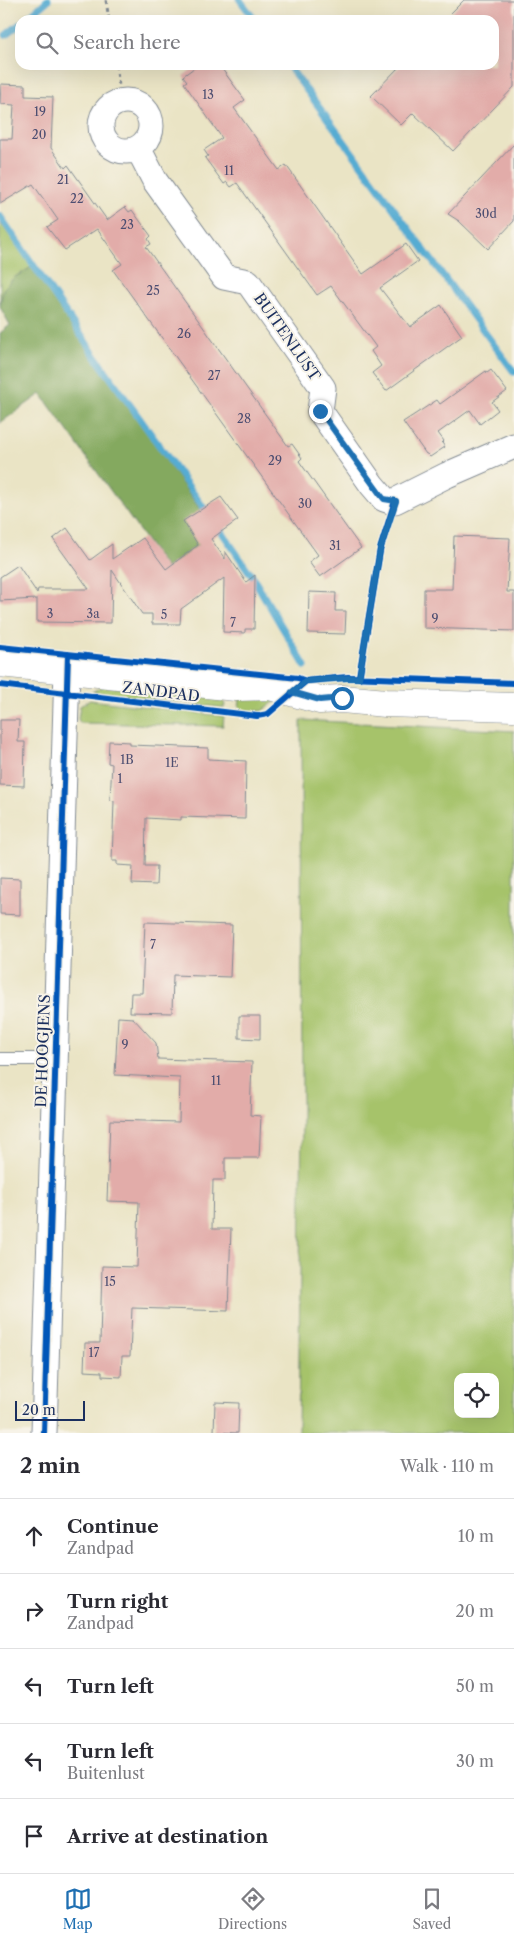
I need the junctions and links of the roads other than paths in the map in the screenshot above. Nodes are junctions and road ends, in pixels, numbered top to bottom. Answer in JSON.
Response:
{"nodes":[{"id":1,"x":138,"y":148,"type":"junction"},
{"id":2,"x":514,"y":446,"type":"edge"},
{"id":3,"x":0,"y":663,"type":"edge"},
{"id":4,"x":67,"y":670,"type":"junction"},
{"id":5,"x":514,"y":708,"type":"edge"},
{"id":6,"x":0,"y":1058,"type":"edge"},
{"id":7,"x":55,"y":1059,"type":"junction"},
{"id":8,"x":44,"y":1433,"type":"edge"}],
"edges":[{"from":1,"to":1,"type":"street"},
{"from":1,"to":2,"type":"street","name":"BUITENLUST"},
{"from":3,"to":4,"type":"street","name":"ZANDPAD"},
{"from":4,"to":5,"type":"street","name":"ZANDPAD"},
{"from":4,"to":7,"type":"street","name":"DE HOOGJENS"},
{"from":6,"to":7,"type":"lane"},
{"from":7,"to":8,"type":"street","name":"DE HOOGJENS"}]}
